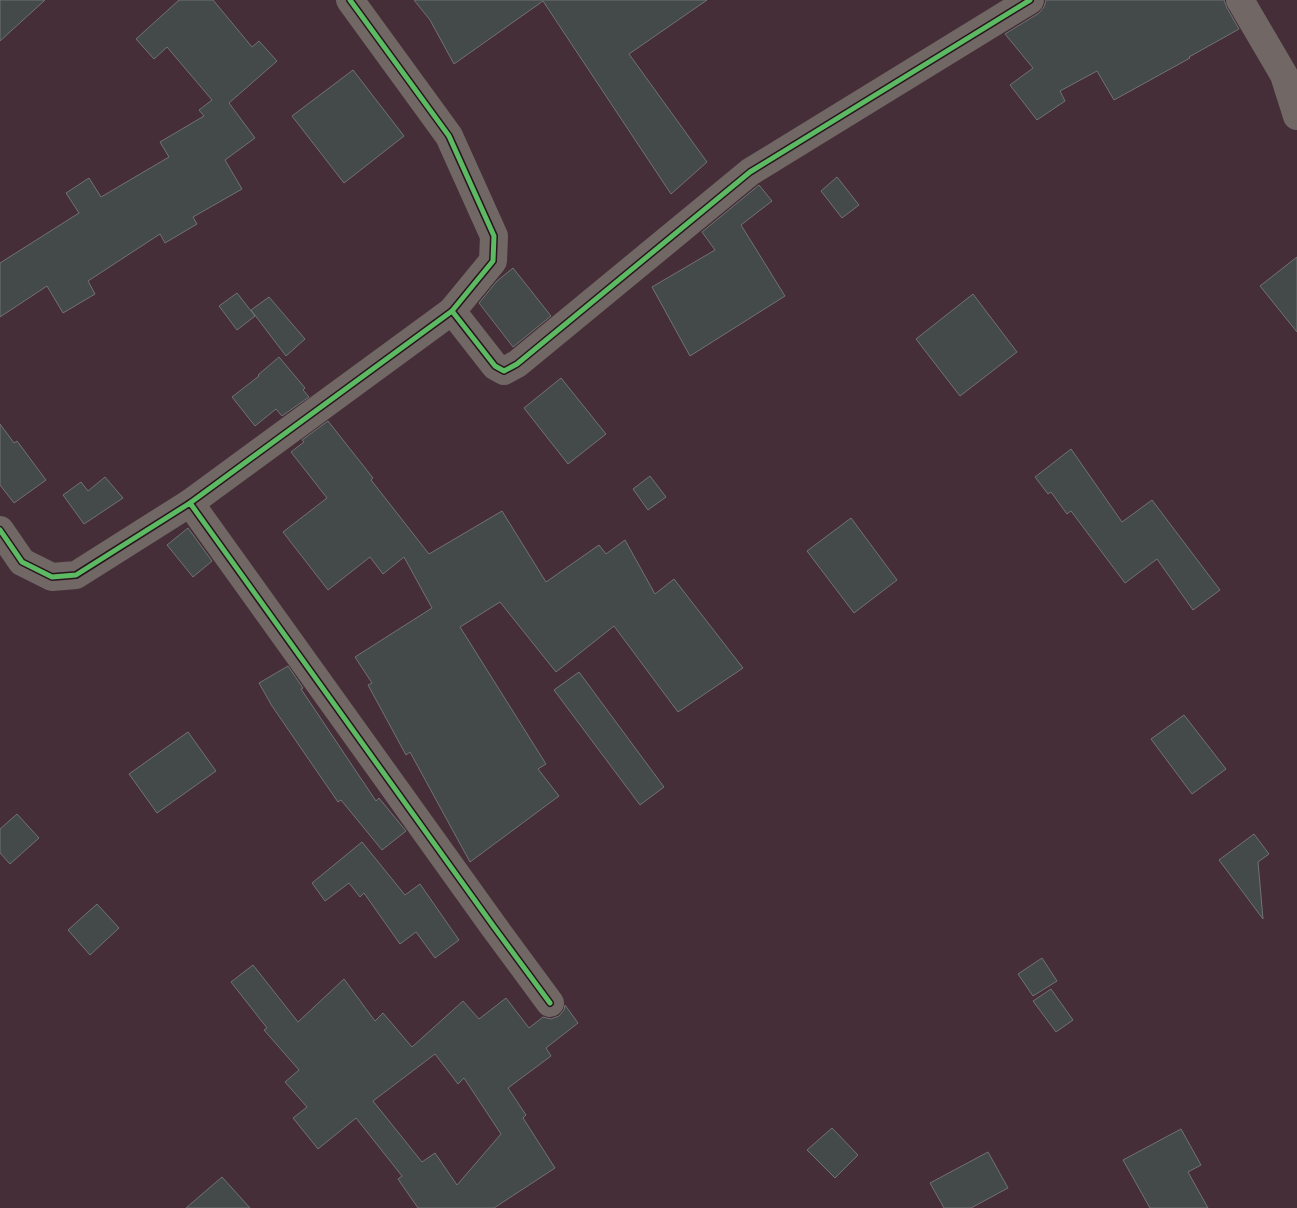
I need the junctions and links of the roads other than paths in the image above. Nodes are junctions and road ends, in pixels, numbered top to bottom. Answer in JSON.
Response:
{"nodes":[{"id":1,"x":350,"y":0,"type":"edge"},
{"id":2,"x":1030,"y":0,"type":"edge"},
{"id":3,"x":1240,"y":0,"type":"edge"},
{"id":4,"x":1297,"y":116,"type":"edge"},
{"id":5,"x":452,"y":311,"type":"junction"},
{"id":6,"x":190,"y":503,"type":"junction"},
{"id":7,"x":0,"y":530,"type":"edge"},
{"id":8,"x":550,"y":1003,"type":"dead end"}],
"edges":[{"from":1,"to":5,"type":"street"},
{"from":2,"to":5,"type":"street"},
{"from":3,"to":4,"type":"street"},
{"from":5,"to":6,"type":"street"},
{"from":6,"to":7,"type":"street"},
{"from":6,"to":8,"type":"street"}]}
